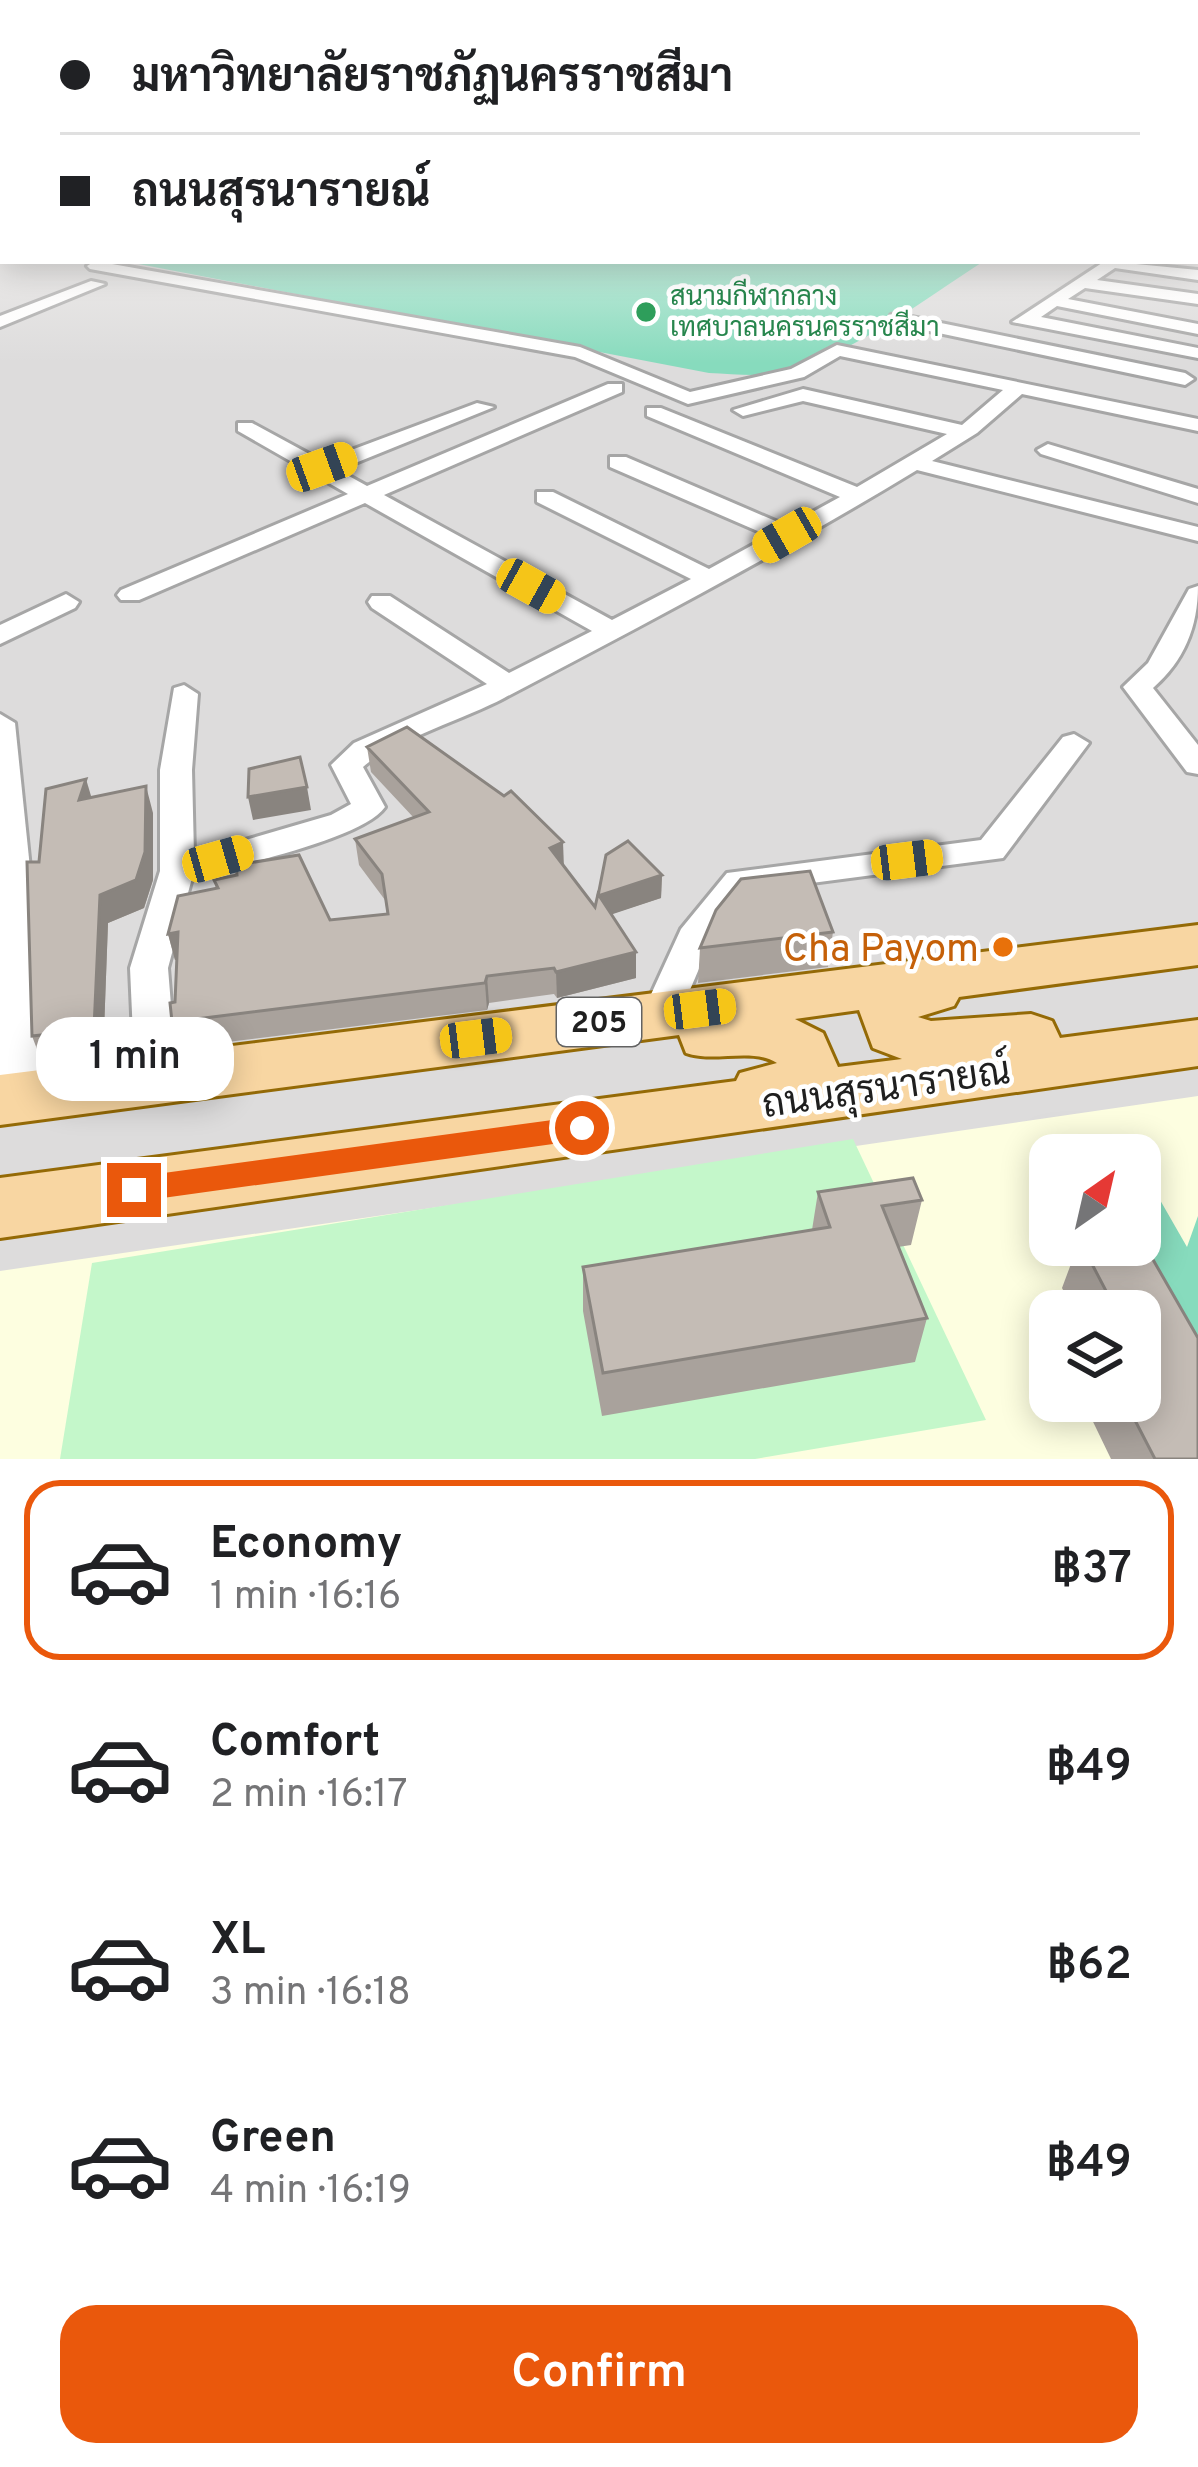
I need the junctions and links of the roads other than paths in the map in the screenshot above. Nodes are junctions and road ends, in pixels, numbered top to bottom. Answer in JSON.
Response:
{"nodes":[{"id":1,"x":1110,"y":264,"type":"edge"},
{"id":2,"x":1126,"y":264,"type":"edge"},
{"id":3,"x":1198,"y":275,"type":"edge"},
{"id":4,"x":1082,"y":283,"type":"junction"},
{"id":5,"x":1198,"y":299,"type":"edge"},
{"id":6,"x":1054,"y":302,"type":"junction"},
{"id":7,"x":897,"y":319,"type":"dead end"},
{"id":8,"x":1026,"y":319,"type":"junction"},
{"id":9,"x":0,"y":322,"type":"edge"},
{"id":10,"x":1198,"y":329,"type":"edge"},
{"id":11,"x":993,"y":340,"type":"junction"},
{"id":12,"x":1196,"y":352,"type":"edge"},
{"id":13,"x":946,"y":373,"type":"junction"},
{"id":14,"x":1190,"y":379,"type":"edge"},
{"id":15,"x":615,"y":388,"type":"dead end"},
{"id":16,"x":1017,"y":388,"type":"junction"},
{"id":17,"x":484,"y":407,"type":"dead end"},
{"id":18,"x":743,"y":410,"type":"dead end"},
{"id":19,"x":654,"y":412,"type":"dead end"},
{"id":20,"x":1161,"y":418,"type":"junction"},
{"id":21,"x":1198,"y":425,"type":"edge"},
{"id":22,"x":245,"y":427,"type":"dead end"},
{"id":23,"x":965,"y":432,"type":"junction"},
{"id":24,"x":1048,"y":450,"type":"dead end"},
{"id":25,"x":618,"y":461,"type":"dead end"},
{"id":26,"x":914,"y":463,"type":"junction"},
{"id":27,"x":322,"y":467,"type":"junction"},
{"id":28,"x":369,"y":496,"type":"junction"},
{"id":29,"x":858,"y":496,"type":"junction"},
{"id":30,"x":1198,"y":496,"type":"edge"},
{"id":31,"x":545,"y":497,"type":"dead end"},
{"id":32,"x":1198,"y":534,"type":"edge"},
{"id":33,"x":787,"y":535,"type":"junction"},
{"id":34,"x":710,"y":579,"type":"junction"},
{"id":35,"x":1198,"y":594,"type":"edge"},
{"id":36,"x":130,"y":595,"type":"dead end"},
{"id":37,"x":67,"y":602,"type":"dead end"},
{"id":38,"x":381,"y":602,"type":"dead end"},
{"id":39,"x":612,"y":631,"type":"junction"},
{"id":40,"x":0,"y":637,"type":"edge"},
{"id":41,"x":508,"y":686,"type":"junction"},
{"id":42,"x":184,"y":694,"type":"dead end"},
{"id":43,"x":0,"y":723,"type":"edge"},
{"id":44,"x":1074,"y":743,"type":"dead end"},
{"id":45,"x":1198,"y":765,"type":"edge"},
{"id":46,"x":177,"y":871,"type":"junction"},
{"id":47,"x":1198,"y":945,"type":"edge"},
{"id":48,"x":1021,"y":969,"type":"junction"},
{"id":49,"x":661,"y":1014,"type":"junction"},
{"id":50,"x":567,"y":1026,"type":"junction"},
{"id":51,"x":1172,"y":1047,"type":"edge"},
{"id":52,"x":157,"y":1080,"type":"junction"},
{"id":53,"x":9,"y":1099,"type":"edge"},
{"id":54,"x":626,"y":1122,"type":"junction"},
{"id":55,"x":0,"y":1208,"type":"edge"}],
"edges":[{"from":1,"to":4,"type":"street"},
{"from":2,"to":3,"type":"street"},
{"from":4,"to":5,"type":"street"},
{"from":4,"to":6,"type":"street"},
{"from":6,"to":8,"type":"street"},
{"from":6,"to":10,"type":"street"},
{"from":7,"to":11,"type":"street"},
{"from":8,"to":11,"type":"street"},
{"from":8,"to":12,"type":"street"},
{"from":9,"to":13,"type":"street"},
{"from":11,"to":13,"type":"street"},
{"from":11,"to":14,"type":"street"},
{"from":12,"to":14,"type":"street"},
{"from":13,"to":16,"type":"street"},
{"from":14,"to":20,"type":"street"},
{"from":15,"to":28,"type":"street"},
{"from":16,"to":20,"type":"street"},
{"from":16,"to":23,"type":"street"},
{"from":17,"to":27,"type":"street"},
{"from":18,"to":23,"type":"street"},
{"from":19,"to":29,"type":"street"},
{"from":20,"to":21,"type":"street"},
{"from":22,"to":27,"type":"street"},
{"from":23,"to":26,"type":"street"},
{"from":24,"to":30,"type":"street"},
{"from":25,"to":33,"type":"street"},
{"from":26,"to":29,"type":"street"},
{"from":26,"to":32,"type":"street"},
{"from":27,"to":28,"type":"street"},
{"from":28,"to":36,"type":"street"},
{"from":28,"to":39,"type":"street"},
{"from":29,"to":33,"type":"street"},
{"from":31,"to":34,"type":"street"},
{"from":33,"to":34,"type":"street"},
{"from":34,"to":39,"type":"street"},
{"from":35,"to":45,"type":"street"},
{"from":37,"to":40,"type":"street"},
{"from":38,"to":41,"type":"street"},
{"from":39,"to":41,"type":"street"},
{"from":41,"to":46,"type":"street"},
{"from":42,"to":46,"type":"street"},
{"from":43,"to":53,"type":"street"},
{"from":44,"to":49,"type":"street"},
{"from":46,"to":52,"type":"street"},
{"from":47,"to":48,"type":"main road","name":"ถนนสุรนารายณ์","number":"205"},
{"from":48,"to":49,"type":"main road","name":"ถนนสุรนารายณ์","number":"205"},
{"from":48,"to":51,"type":"main road","name":"ถนนสุรนารายณ์"},
{"from":49,"to":50,"type":"main road","name":"ถนนสุรนารายณ์","number":"205"},
{"from":50,"to":52,"type":"main road","name":"ถนนสุรนารายณ์","number":"205"},
{"from":50,"to":54,"type":"main road","name":"ถนนสุรนารายณ์"},
{"from":51,"to":54,"type":"main road","name":"ถนนสุรนารายณ์"},
{"from":52,"to":53,"type":"main road","name":"ถนนสุรนารายณ์","number":"205"},
{"from":54,"to":55,"type":"main road","name":"ถนนสุรนารายณ์"}]}
